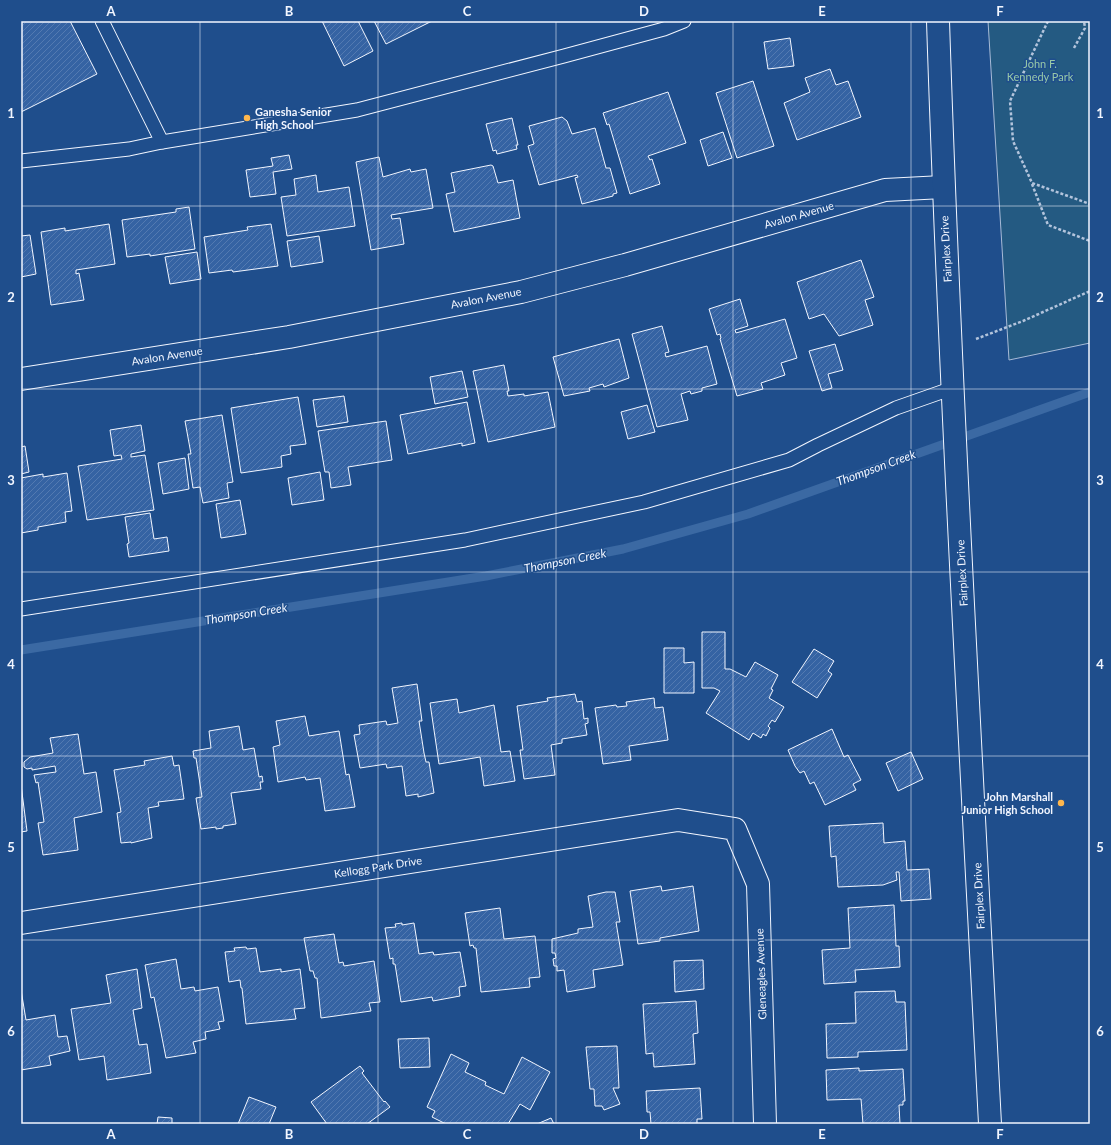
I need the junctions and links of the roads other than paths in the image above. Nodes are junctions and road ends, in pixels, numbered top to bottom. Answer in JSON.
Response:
{"nodes":[{"id":1,"x":102,"y":21,"type":"edge"},
{"id":2,"x":684,"y":21,"type":"edge"},
{"id":3,"x":938,"y":21,"type":"edge"},
{"id":4,"x":162,"y":142,"type":"junction"},
{"id":5,"x":21,"y":161,"type":"edge"},
{"id":6,"x":943,"y":187,"type":"junction"},
{"id":7,"x":21,"y":379,"type":"edge"},
{"id":8,"x":954,"y":398,"type":"junction"},
{"id":9,"x":21,"y":609,"type":"edge"},
{"id":10,"x":735,"y":829,"type":"joint"},
{"id":11,"x":21,"y":923,"type":"edge"},
{"id":12,"x":765,"y":1124,"type":"edge"},
{"id":13,"x":990,"y":1124,"type":"edge"}],
"edges":[{"from":1,"to":4,"type":"lane"},
{"from":2,"to":4,"type":"lane"},
{"from":3,"to":6,"type":"street","name":"Fairplex Drive"},
{"from":4,"to":5,"type":"lane"},
{"from":6,"to":7,"type":"street","name":"Avalon Avenue"},
{"from":6,"to":8,"type":"street","name":"Fairplex Drive"},
{"from":8,"to":9,"type":"lane"},
{"from":8,"to":13,"type":"street","name":"Fairplex Drive"},
{"from":10,"to":11,"type":"street","name":"Kellogg Park Drive"},
{"from":10,"to":12,"type":"street","name":"Gleneagles Avenue"}]}
